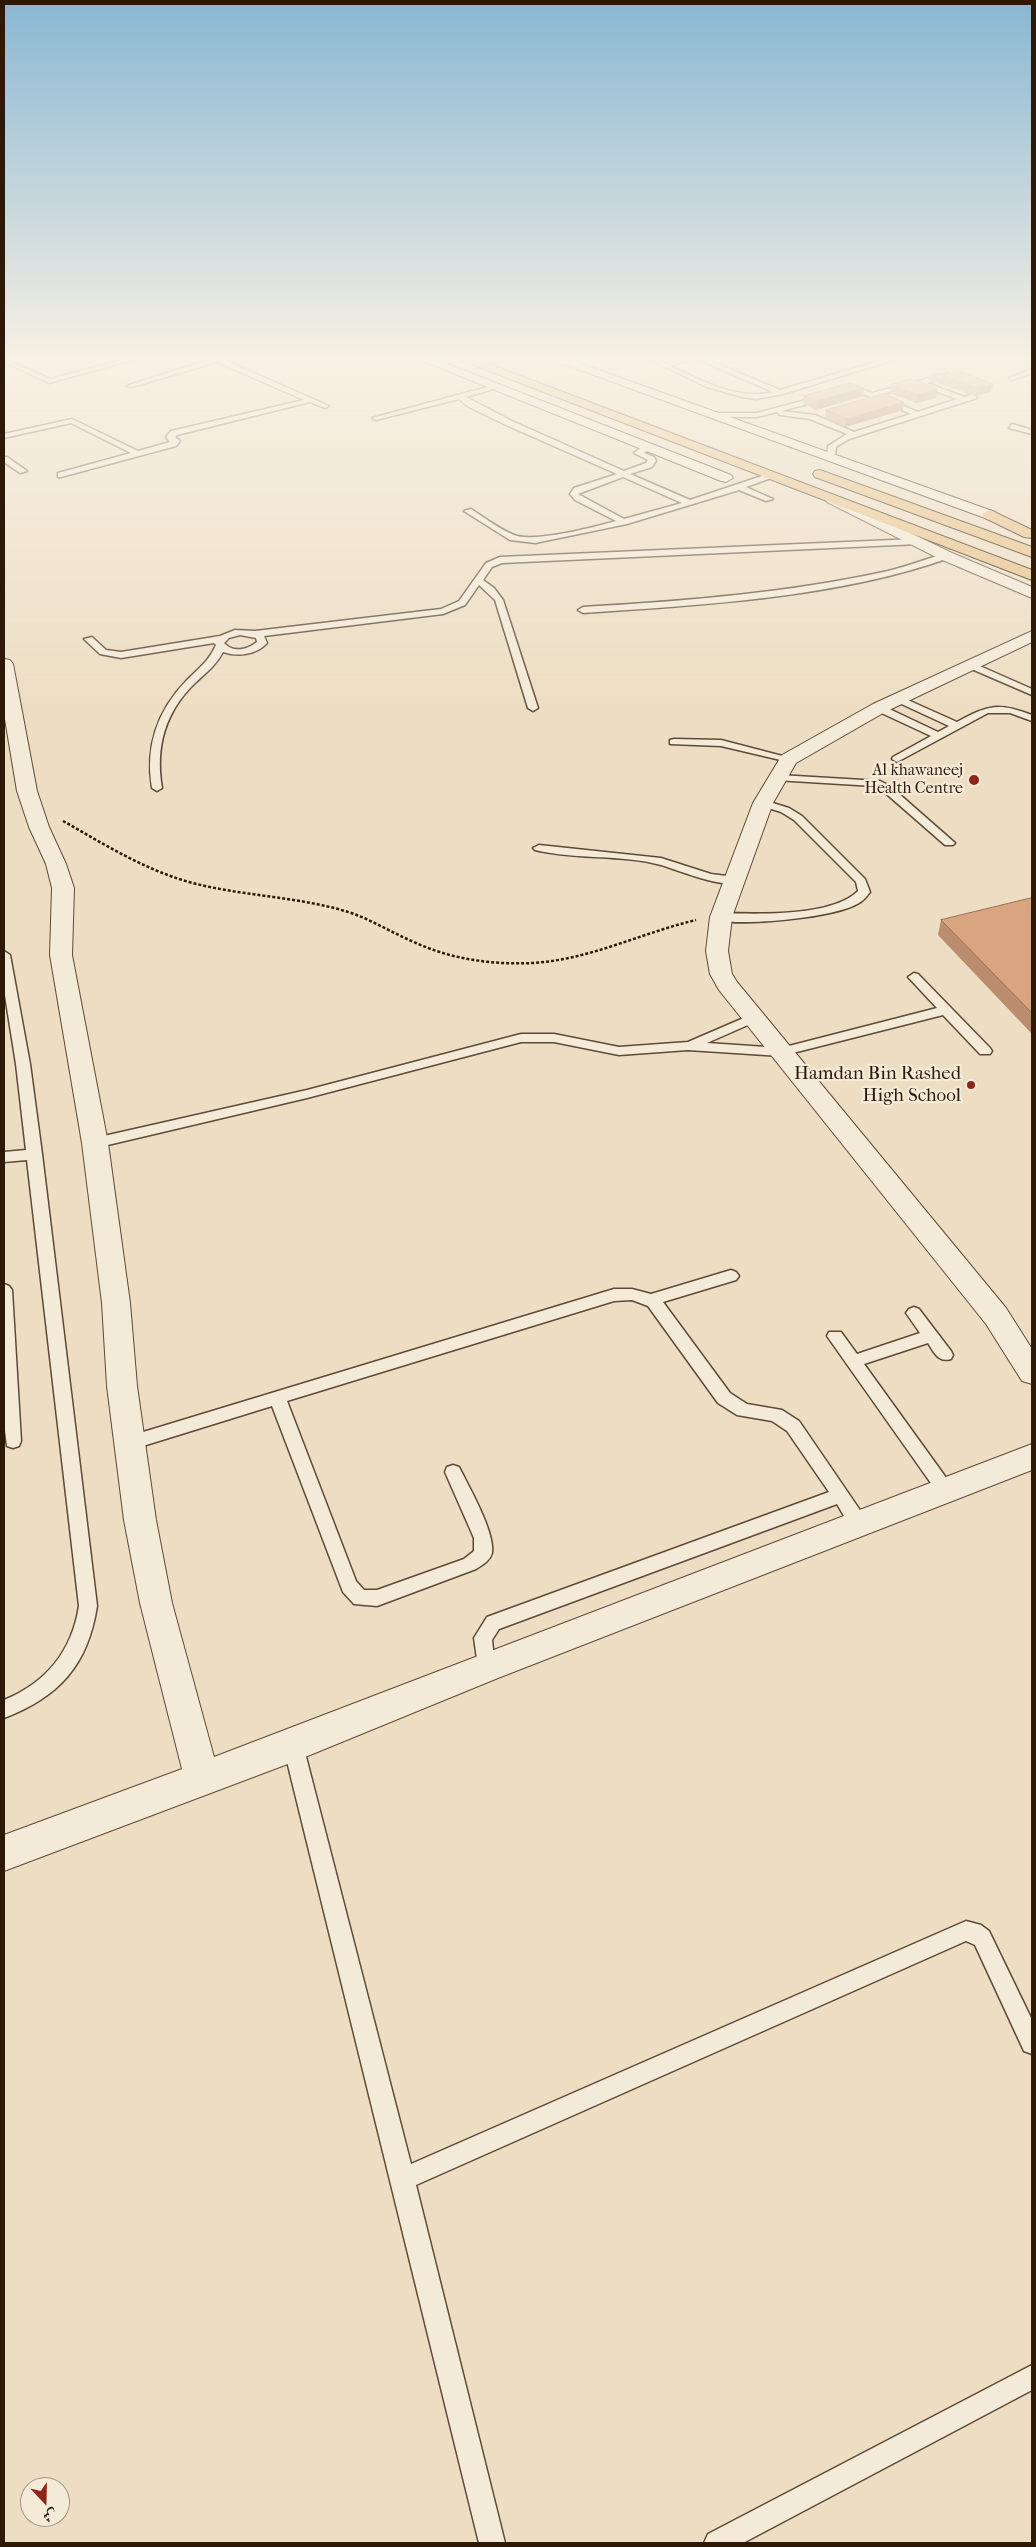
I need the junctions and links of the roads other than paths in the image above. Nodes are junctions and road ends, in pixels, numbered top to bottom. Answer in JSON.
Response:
{"nodes":[{"id":1,"x":613,"y":478,"type":"edge"},
{"id":2,"x":633,"y":478,"type":"edge"},
{"id":3,"x":766,"y":478,"type":"edge"},
{"id":4,"x":776,"y":478,"type":"edge"},
{"id":5,"x":831,"y":478,"type":"edge"},
{"id":6,"x":886,"y":478,"type":"edge"},
{"id":7,"x":739,"y":487,"type":"junction"},
{"id":8,"x":769,"y":499,"type":"dead end"},
{"id":9,"x":832,"y":499,"type":"junction"},
{"id":10,"x":689,"y":503,"type":"junction"},
{"id":11,"x":468,"y":511,"type":"dead end"},
{"id":12,"x":990,"y":515,"type":"junction"},
{"id":13,"x":624,"y":522,"type":"junction"},
{"id":14,"x":1032,"y":530,"type":"edge"},
{"id":15,"x":1032,"y":535,"type":"edge"},
{"id":16,"x":916,"y":542,"type":"junction"},
{"id":17,"x":1032,"y":552,"type":"edge"},
{"id":18,"x":946,"y":556,"type":"junction"},
{"id":19,"x":1032,"y":575,"type":"edge"},
{"id":20,"x":479,"y":581,"type":"junction"},
{"id":21,"x":1032,"y":594,"type":"edge"},
{"id":22,"x":583,"y":610,"type":"dead end"},
{"id":23,"x":255,"y":634,"type":"junction"},
{"id":24,"x":89,"y":639,"type":"dead end"},
{"id":25,"x":1030,"y":639,"type":"edge"},
{"id":26,"x":220,"y":643,"type":"junction"},
{"id":27,"x":247,"y":651,"type":"junction"},
{"id":28,"x":4,"y":664,"type":"edge"},
{"id":29,"x":970,"y":666,"type":"junction"},
{"id":30,"x":208,"y":668,"type":"junction"},
{"id":31,"x":1032,"y":692,"type":"edge"},
{"id":32,"x":888,"y":704,"type":"junction"},
{"id":33,"x":533,"y":708,"type":"dead end"},
{"id":34,"x":1032,"y":718,"type":"edge"},
{"id":35,"x":957,"y":726,"type":"junction"},
{"id":36,"x":938,"y":736,"type":"junction"},
{"id":37,"x":674,"y":742,"type":"dead end"},
{"id":38,"x":897,"y":759,"type":"dead end"},
{"id":39,"x":784,"y":768,"type":"junction"},
{"id":40,"x":157,"y":788,"type":"dead end"},
{"id":41,"x":763,"y":803,"type":"junction"},
{"id":42,"x":949,"y":842,"type":"dead end"},
{"id":43,"x":539,"y":848,"type":"dead end"},
{"id":44,"x":735,"y":880,"type":"junction"},
{"id":45,"x":721,"y":918,"type":"junction"},
{"id":46,"x":4,"y":955,"type":"edge"},
{"id":47,"x":914,"y":977,"type":"dead end"},
{"id":48,"x":945,"y":1010,"type":"junction"},
{"id":49,"x":753,"y":1018,"type":"junction"},
{"id":50,"x":688,"y":1046,"type":"junction"},
{"id":51,"x":985,"y":1051,"type":"dead end"},
{"id":52,"x":781,"y":1052,"type":"junction"},
{"id":53,"x":95,"y":1143,"type":"junction"},
{"id":54,"x":35,"y":1154,"type":"junction"},
{"id":55,"x":4,"y":1157,"type":"edge"},
{"id":56,"x":731,"y":1276,"type":"dead end"},
{"id":57,"x":4,"y":1290,"type":"edge"},
{"id":58,"x":651,"y":1300,"type":"junction"},
{"id":59,"x":914,"y":1313,"type":"dead end"},
{"id":60,"x":996,"y":1316,"type":"junction"},
{"id":61,"x":835,"y":1336,"type":"dead end"},
{"id":62,"x":931,"y":1336,"type":"junction"},
{"id":63,"x":1032,"y":1348,"type":"edge"},
{"id":64,"x":944,"y":1355,"type":"dead end"},
{"id":65,"x":854,"y":1361,"type":"junction"},
{"id":66,"x":1032,"y":1373,"type":"edge"},
{"id":67,"x":277,"y":1397,"type":"junction"},
{"id":68,"x":13,"y":1441,"type":"dead end"},
{"id":69,"x":130,"y":1443,"type":"junction"},
{"id":70,"x":1032,"y":1457,"type":"edge"},
{"id":71,"x":453,"y":1472,"type":"dead end"},
{"id":72,"x":946,"y":1491,"type":"junction"},
{"id":73,"x":841,"y":1495,"type":"junction"},
{"id":74,"x":860,"y":1524,"type":"junction"},
{"id":75,"x":486,"y":1667,"type":"junction"},
{"id":76,"x":4,"y":1709,"type":"edge"},
{"id":77,"x":293,"y":1745,"type":"junction"},
{"id":78,"x":202,"y":1779,"type":"junction"},
{"id":79,"x":4,"y":1853,"type":"edge"},
{"id":80,"x":1032,"y":2043,"type":"edge"},
{"id":81,"x":403,"y":2179,"type":"junction"},
{"id":82,"x":1032,"y":2377,"type":"edge"},
{"id":83,"x":492,"y":2543,"type":"edge"},
{"id":84,"x":717,"y":2543,"type":"edge"}],
"edges":[{"from":1,"to":13,"type":"lane"},
{"from":2,"to":10,"type":"lane"},
{"from":3,"to":7,"type":"lane"},
{"from":4,"to":9,"type":"main road"},
{"from":5,"to":17,"type":"main road"},
{"from":6,"to":12,"type":"street"},
{"from":7,"to":8,"type":"lane"},
{"from":7,"to":10,"type":"lane"},
{"from":9,"to":16,"type":"street"},
{"from":9,"to":19,"type":"main road"},
{"from":10,"to":13,"type":"lane"},
{"from":11,"to":13,"type":"lane"},
{"from":12,"to":14,"type":"street"},
{"from":12,"to":15,"type":"main road"},
{"from":16,"to":18,"type":"street"},
{"from":16,"to":20,"type":"lane"},
{"from":18,"to":21,"type":"street"},
{"from":18,"to":22,"type":"lane"},
{"from":20,"to":23,"type":"lane"},
{"from":20,"to":33,"type":"lane"},
{"from":23,"to":26,"type":"lane"},
{"from":23,"to":27,"type":"lane"},
{"from":24,"to":26,"type":"lane"},
{"from":25,"to":29,"type":"street"},
{"from":26,"to":27,"type":"lane"},
{"from":26,"to":30,"type":"lane"},
{"from":27,"to":30,"type":"lane"},
{"from":28,"to":53,"type":"street"},
{"from":29,"to":31,"type":"lane"},
{"from":29,"to":32,"type":"street"},
{"from":30,"to":40,"type":"lane"},
{"from":32,"to":35,"type":"lane"},
{"from":32,"to":36,"type":"lane"},
{"from":32,"to":39,"type":"street"},
{"from":34,"to":35,"type":"lane"},
{"from":35,"to":36,"type":"lane"},
{"from":36,"to":38,"type":"lane"},
{"from":37,"to":39,"type":"lane"},
{"from":39,"to":41,"type":"street"},
{"from":39,"to":42,"type":"lane"},
{"from":41,"to":44,"type":"street"},
{"from":41,"to":45,"type":"lane"},
{"from":43,"to":44,"type":"lane"},
{"from":44,"to":45,"type":"street"},
{"from":45,"to":49,"type":"street"},
{"from":46,"to":54,"type":"lane"},
{"from":47,"to":48,"type":"lane"},
{"from":48,"to":51,"type":"lane"},
{"from":48,"to":52,"type":"lane"},
{"from":49,"to":50,"type":"lane"},
{"from":49,"to":52,"type":"street"},
{"from":50,"to":52,"type":"lane"},
{"from":50,"to":53,"type":"lane"},
{"from":52,"to":60,"type":"street"},
{"from":53,"to":69,"type":"street"},
{"from":54,"to":55,"type":"lane"},
{"from":54,"to":76,"type":"lane"},
{"from":56,"to":58,"type":"lane"},
{"from":57,"to":68,"type":"lane"},
{"from":58,"to":67,"type":"lane"},
{"from":58,"to":73,"type":"lane"},
{"from":59,"to":62,"type":"lane"},
{"from":60,"to":63,"type":"street"},
{"from":60,"to":66,"type":"street"},
{"from":61,"to":65,"type":"lane"},
{"from":62,"to":64,"type":"lane"},
{"from":62,"to":65,"type":"lane"},
{"from":65,"to":72,"type":"lane"},
{"from":67,"to":69,"type":"lane"},
{"from":67,"to":71,"type":"lane"},
{"from":69,"to":78,"type":"street"},
{"from":70,"to":72,"type":"street"},
{"from":72,"to":74,"type":"street"},
{"from":73,"to":74,"type":"lane"},
{"from":73,"to":75,"type":"lane"},
{"from":74,"to":75,"type":"street"},
{"from":75,"to":77,"type":"street"},
{"from":77,"to":78,"type":"street"},
{"from":77,"to":81,"type":"lane"},
{"from":78,"to":79,"type":"street"},
{"from":80,"to":81,"type":"lane"},
{"from":81,"to":83,"type":"lane"},
{"from":82,"to":84,"type":"lane"}]}
